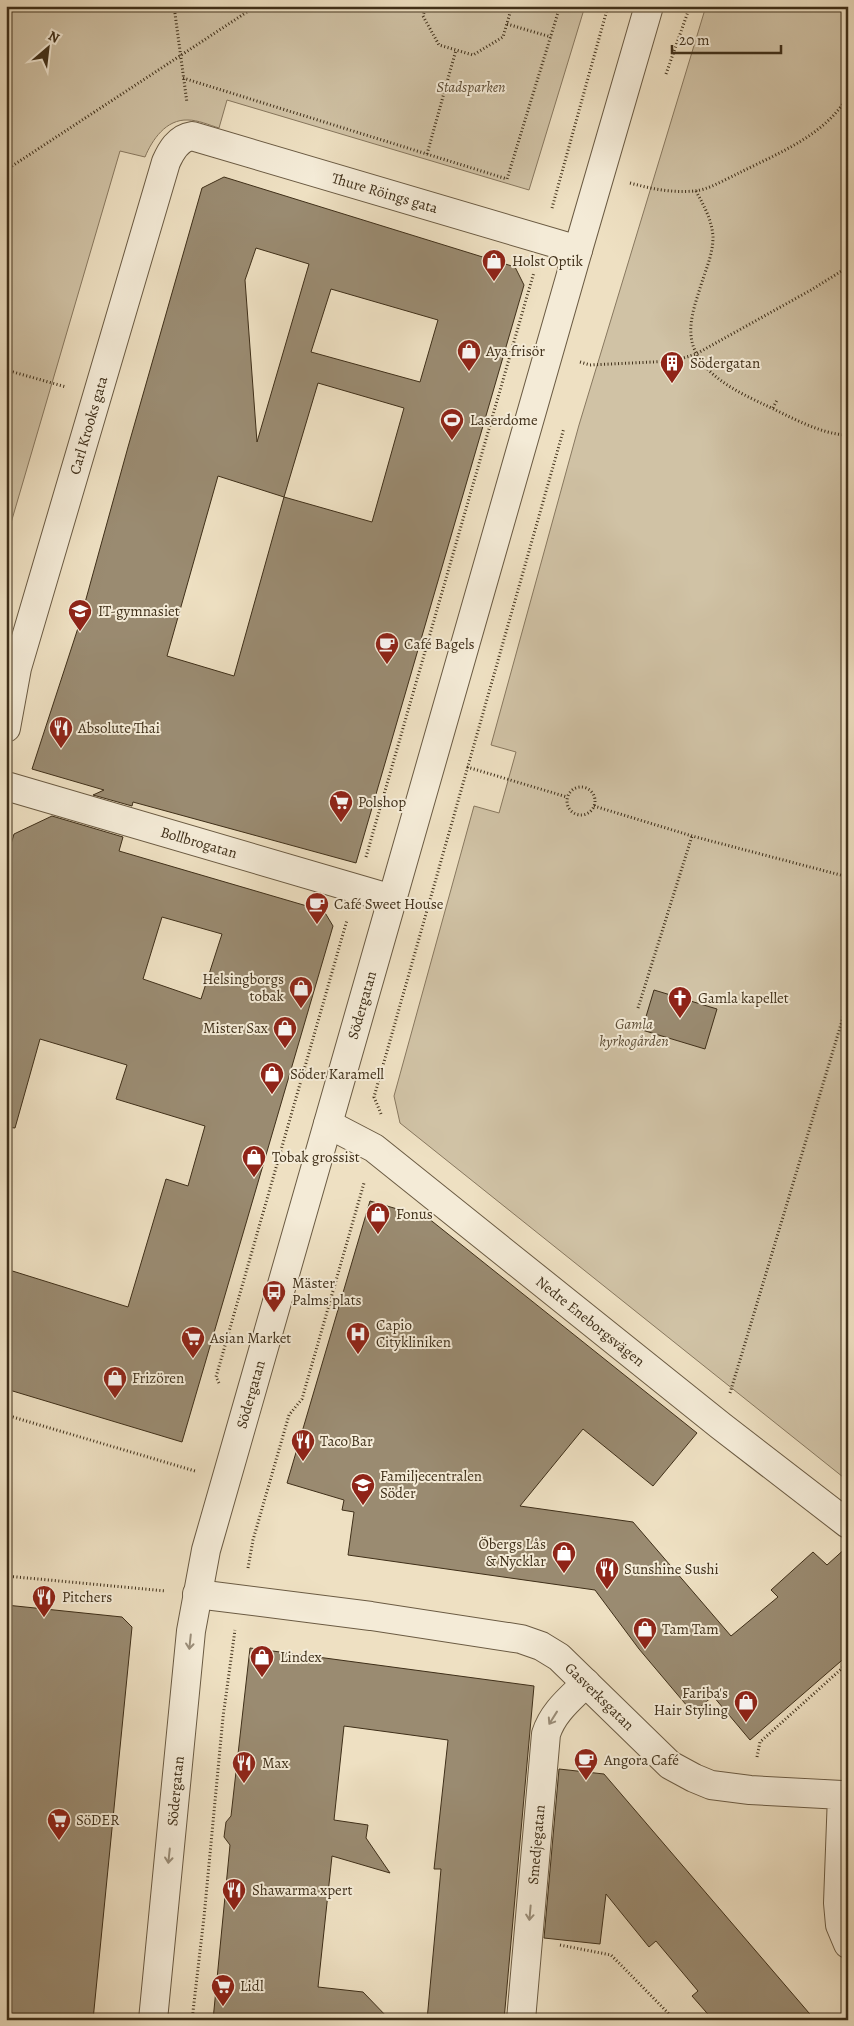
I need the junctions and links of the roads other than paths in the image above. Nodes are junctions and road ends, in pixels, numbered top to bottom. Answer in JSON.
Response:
{"nodes":[{"id":1,"x":649,"y":6,"type":"edge"},
{"id":2,"x":192,"y":136,"type":"joint"},
{"id":3,"x":578,"y":250,"type":"junction"},
{"id":4,"x":6,"y":728,"type":"edge"},
{"id":5,"x":6,"y":786,"type":"edge"},
{"id":6,"x":392,"y":899,"type":"junction"},
{"id":7,"x":328,"y":1124,"type":"junction"},
{"id":8,"x":848,"y":1524,"type":"edge"},
{"id":9,"x":185,"y":1593,"type":"junction"},
{"id":10,"x":586,"y":1683,"type":"junction"},
{"id":11,"x":845,"y":1794,"type":"edge"},
{"id":12,"x":848,"y":1944,"type":"edge"},
{"id":13,"x":153,"y":2020,"type":"edge"},
{"id":14,"x":521,"y":2020,"type":"edge"}],
"edges":[{"from":1,"to":3,"type":"street","name":"Södergatan"},
{"from":2,"to":3,"type":"street","name":"Thure Röings gata"},
{"from":2,"to":4,"type":"street","name":"Carl Krooks gata"},
{"from":3,"to":6,"type":"street","name":"Södergatan"},
{"from":5,"to":6,"type":"street","name":"Bollbrogatan"},
{"from":6,"to":7,"type":"street","name":"Södergatan"},
{"from":7,"to":8,"type":"street","name":"Nedre Eneborgsvägen"},
{"from":7,"to":9,"type":"street","name":"Södergatan"},
{"from":9,"to":10,"type":"street","name":"Gasverksgatan"},
{"from":9,"to":13,"type":"street","name":"Södergatan","one_way":true},
{"from":10,"to":11,"type":"street","name":"Gasverksgatan"},
{"from":10,"to":14,"type":"street","name":"Smedjegatan","one_way":true},
{"from":11,"to":12,"type":"street","name":"Gasverksgatan"}]}
